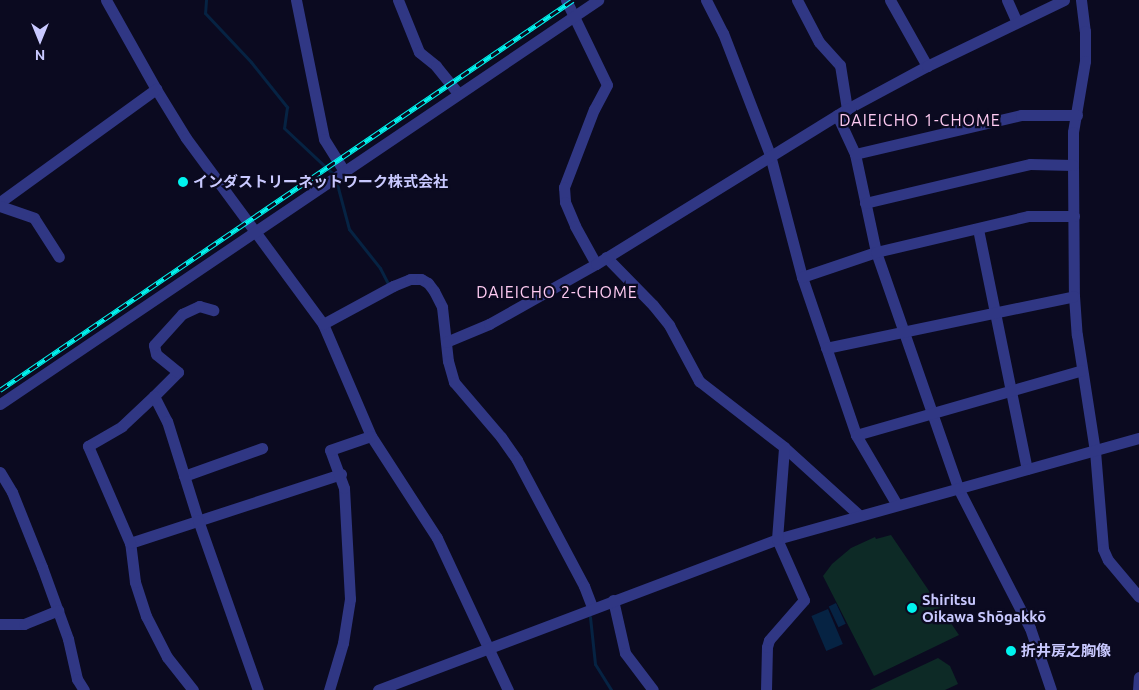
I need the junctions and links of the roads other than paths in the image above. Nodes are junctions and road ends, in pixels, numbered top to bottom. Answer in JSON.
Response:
{"nodes":[{"id":1,"x":106,"y":0,"type":"edge"},
{"id":2,"x":296,"y":0,"type":"edge"},
{"id":3,"x":398,"y":0,"type":"edge"},
{"id":4,"x":566,"y":0,"type":"edge"},
{"id":5,"x":598,"y":0,"type":"edge"},
{"id":6,"x":706,"y":0,"type":"edge"},
{"id":7,"x":797,"y":0,"type":"edge"},
{"id":8,"x":890,"y":0,"type":"edge"},
{"id":9,"x":1008,"y":0,"type":"edge"},
{"id":10,"x":1064,"y":0,"type":"edge"},
{"id":11,"x":1081,"y":0,"type":"edge"},
{"id":12,"x":573,"y":17,"type":"junction"},
{"id":13,"x":1017,"y":22,"type":"junction"},
{"id":14,"x":927,"y":66,"type":"junction"},
{"id":15,"x":156,"y":89,"type":"junction"},
{"id":16,"x":458,"y":93,"type":"junction"},
{"id":17,"x":842,"y":112,"type":"junction"},
{"id":18,"x":1077,"y":115,"type":"junction"},
{"id":19,"x":855,"y":154,"type":"junction"},
{"id":20,"x":770,"y":155,"type":"junction"},
{"id":21,"x":1073,"y":165,"type":"junction"},
{"id":22,"x":344,"y":171,"type":"junction"},
{"id":23,"x":1,"y":200,"type":"edge"},
{"id":24,"x":865,"y":203,"type":"junction"},
{"id":25,"x":1074,"y":216,"type":"junction"},
{"id":26,"x":978,"y":229,"type":"junction"},
{"id":27,"x":255,"y":231,"type":"junction"},
{"id":28,"x":876,"y":252,"type":"junction"},
{"id":29,"x":59,"y":257,"type":"dead end"},
{"id":30,"x":606,"y":257,"type":"junction"},
{"id":31,"x":596,"y":264,"type":"junction"},
{"id":32,"x":802,"y":277,"type":"junction"},
{"id":33,"x":1074,"y":296,"type":"junction"},
{"id":34,"x":213,"y":310,"type":"dead end"},
{"id":35,"x":994,"y":312,"type":"junction"},
{"id":36,"x":323,"y":324,"type":"junction"},
{"id":37,"x":902,"y":331,"type":"junction"},
{"id":38,"x":446,"y":342,"type":"junction"},
{"id":39,"x":826,"y":348,"type":"junction"},
{"id":40,"x":1082,"y":370,"type":"junction"},
{"id":41,"x":1011,"y":391,"type":"junction"},
{"id":42,"x":154,"y":396,"type":"junction"},
{"id":43,"x":0,"y":404,"type":"edge"},
{"id":44,"x":932,"y":413,"type":"junction"},
{"id":45,"x":856,"y":435,"type":"junction"},
{"id":46,"x":371,"y":436,"type":"junction"},
{"id":47,"x":1139,"y":438,"type":"edge"},
{"id":48,"x":784,"y":447,"type":"junction"},
{"id":49,"x":262,"y":448,"type":"dead end"},
{"id":50,"x":1095,"y":451,"type":"junction"},
{"id":51,"x":1027,"y":469,"type":"junction"},
{"id":52,"x":0,"y":472,"type":"edge"},
{"id":53,"x":341,"y":474,"type":"junction"},
{"id":54,"x":184,"y":476,"type":"junction"},
{"id":55,"x":958,"y":488,"type":"junction"},
{"id":56,"x":5,"y":491,"type":"edge"},
{"id":57,"x":896,"y":505,"type":"junction"},
{"id":58,"x":859,"y":515,"type":"junction"},
{"id":59,"x":198,"y":520,"type":"junction"},
{"id":60,"x":777,"y":539,"type":"junction"},
{"id":61,"x":130,"y":543,"type":"junction"},
{"id":62,"x":1138,"y":594,"type":"edge"},
{"id":63,"x":614,"y":600,"type":"junction"},
{"id":64,"x":592,"y":607,"type":"junction"},
{"id":65,"x":58,"y":610,"type":"junction"},
{"id":66,"x":0,"y":624,"type":"edge"},
{"id":67,"x":489,"y":648,"type":"junction"},
{"id":68,"x":1139,"y":676,"type":"edge"},
{"id":69,"x":84,"y":690,"type":"edge"},
{"id":70,"x":193,"y":690,"type":"edge"},
{"id":71,"x":258,"y":690,"type":"edge"},
{"id":72,"x":329,"y":690,"type":"edge"},
{"id":73,"x":378,"y":690,"type":"edge"},
{"id":74,"x":508,"y":690,"type":"edge"},
{"id":75,"x":653,"y":690,"type":"edge"},
{"id":76,"x":766,"y":690,"type":"edge"},
{"id":77,"x":1051,"y":690,"type":"edge"},
{"id":78,"x":1138,"y":690,"type":"edge"}],
"edges":[{"from":1,"to":15,"type":"street"},
{"from":2,"to":22,"type":"street"},
{"from":3,"to":16,"type":"street"},
{"from":4,"to":12,"type":"street"},
{"from":5,"to":12,"type":"street"},
{"from":6,"to":20,"type":"street"},
{"from":7,"to":17,"type":"street"},
{"from":8,"to":14,"type":"street"},
{"from":9,"to":13,"type":"street"},
{"from":10,"to":13,"type":"street"},
{"from":11,"to":18,"type":"street"},
{"from":12,"to":16,"type":"street"},
{"from":12,"to":31,"type":"street"},
{"from":13,"to":14,"type":"street"},
{"from":14,"to":17,"type":"street"},
{"from":15,"to":23,"type":"street"},
{"from":15,"to":27,"type":"street"},
{"from":16,"to":22,"type":"street"},
{"from":17,"to":19,"type":"street"},
{"from":17,"to":20,"type":"street"},
{"from":18,"to":19,"type":"street"},
{"from":18,"to":21,"type":"street"},
{"from":19,"to":24,"type":"street"},
{"from":20,"to":30,"type":"street"},
{"from":20,"to":32,"type":"street"},
{"from":21,"to":24,"type":"street"},
{"from":21,"to":25,"type":"street"},
{"from":22,"to":27,"type":"street"},
{"from":23,"to":29,"type":"street"},
{"from":24,"to":28,"type":"street"},
{"from":25,"to":26,"type":"street"},
{"from":25,"to":33,"type":"street"},
{"from":26,"to":28,"type":"street"},
{"from":26,"to":35,"type":"street"},
{"from":27,"to":36,"type":"street"},
{"from":27,"to":43,"type":"street"},
{"from":28,"to":32,"type":"street"},
{"from":28,"to":37,"type":"street"},
{"from":30,"to":31,"type":"street"},
{"from":30,"to":48,"type":"street"},
{"from":31,"to":38,"type":"street"},
{"from":32,"to":39,"type":"street"},
{"from":33,"to":35,"type":"street"},
{"from":33,"to":40,"type":"street"},
{"from":34,"to":42,"type":"street"},
{"from":35,"to":37,"type":"street"},
{"from":35,"to":41,"type":"street"},
{"from":36,"to":38,"type":"street"},
{"from":36,"to":46,"type":"street"},
{"from":37,"to":39,"type":"street"},
{"from":37,"to":44,"type":"street"},
{"from":38,"to":64,"type":"street"},
{"from":39,"to":45,"type":"street"},
{"from":40,"to":41,"type":"street"},
{"from":40,"to":50,"type":"street"},
{"from":41,"to":44,"type":"street"},
{"from":41,"to":51,"type":"street"},
{"from":42,"to":54,"type":"street"},
{"from":42,"to":61,"type":"street"},
{"from":44,"to":45,"type":"street"},
{"from":44,"to":55,"type":"street"},
{"from":45,"to":57,"type":"street"},
{"from":46,"to":53,"type":"street"},
{"from":46,"to":67,"type":"street"},
{"from":47,"to":50,"type":"street"},
{"from":48,"to":58,"type":"street"},
{"from":48,"to":60,"type":"street"},
{"from":49,"to":54,"type":"street"},
{"from":50,"to":51,"type":"street"},
{"from":50,"to":62,"type":"street"},
{"from":51,"to":55,"type":"street"},
{"from":52,"to":56,"type":"street"},
{"from":53,"to":59,"type":"street"},
{"from":53,"to":72,"type":"street"},
{"from":54,"to":59,"type":"street"},
{"from":55,"to":57,"type":"street"},
{"from":55,"to":77,"type":"street"},
{"from":56,"to":65,"type":"street"},
{"from":57,"to":58,"type":"street"},
{"from":58,"to":60,"type":"street"},
{"from":59,"to":61,"type":"street"},
{"from":59,"to":71,"type":"street"},
{"from":60,"to":63,"type":"street"},
{"from":60,"to":76,"type":"street"},
{"from":61,"to":70,"type":"street"},
{"from":63,"to":64,"type":"street"},
{"from":63,"to":75,"type":"street"},
{"from":64,"to":67,"type":"street"},
{"from":65,"to":66,"type":"street"},
{"from":65,"to":69,"type":"street"},
{"from":67,"to":73,"type":"street"},
{"from":67,"to":74,"type":"street"},
{"from":68,"to":78,"type":"street"}]}
